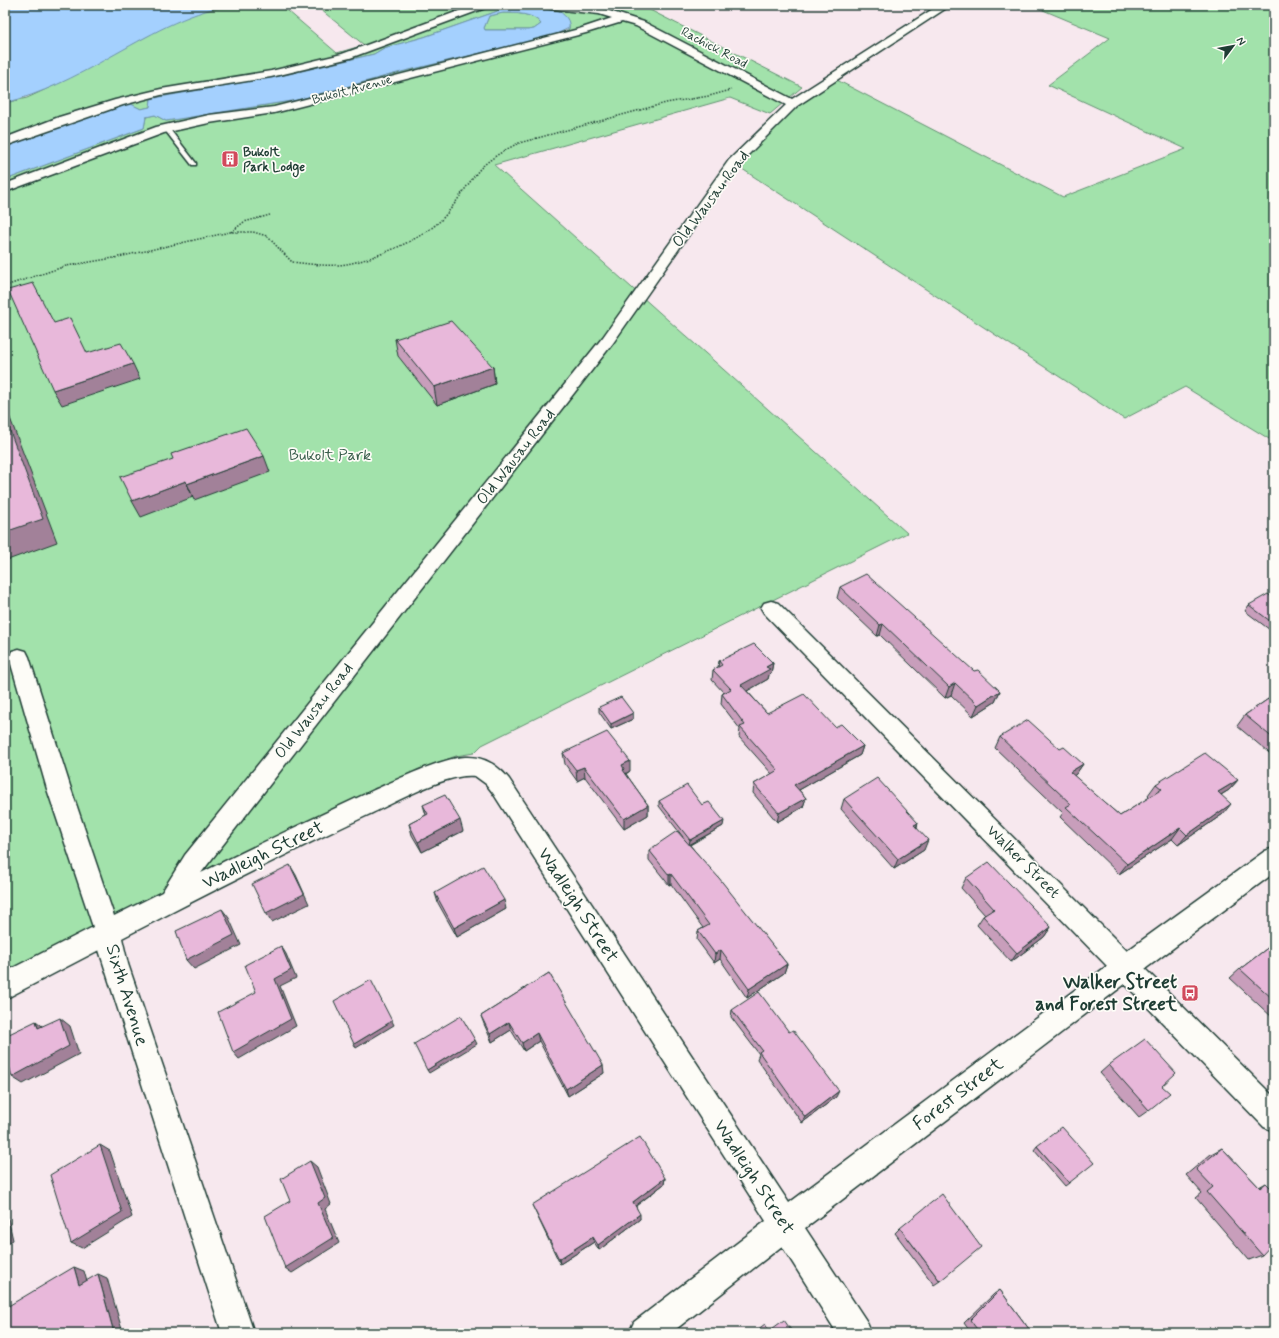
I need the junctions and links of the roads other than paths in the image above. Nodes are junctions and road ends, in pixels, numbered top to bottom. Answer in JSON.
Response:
{"nodes":[{"id":1,"x":484,"y":5,"type":"edge"},
{"id":2,"x":543,"y":5,"type":"edge"},
{"id":3,"x":946,"y":5,"type":"edge"},
{"id":4,"x":623,"y":18,"type":"junction"},
{"id":5,"x":792,"y":104,"type":"junction"},
{"id":6,"x":166,"y":128,"type":"junction"},
{"id":7,"x":5,"y":142,"type":"edge"},
{"id":8,"x":194,"y":164,"type":"dead end"},
{"id":9,"x":5,"y":188,"type":"edge"},
{"id":10,"x":771,"y":608,"type":"dead end"},
{"id":11,"x":19,"y":657,"type":"dead end"},
{"id":12,"x":1274,"y":859,"type":"edge"},
{"id":13,"x":171,"y":900,"type":"junction"},
{"id":14,"x":107,"y":931,"type":"junction"},
{"id":15,"x":1126,"y":966,"type":"junction"},
{"id":16,"x":5,"y":986,"type":"edge"},
{"id":17,"x":1274,"y":1117,"type":"edge"},
{"id":18,"x":784,"y":1224,"type":"junction"},
{"id":19,"x":238,"y":1333,"type":"edge"},
{"id":20,"x":645,"y":1333,"type":"edge"},
{"id":21,"x":856,"y":1333,"type":"edge"}],
"edges":[{"from":1,"to":7,"type":"street"},
{"from":2,"to":4,"type":"street"},
{"from":3,"to":5,"type":"street","name":"Old Wausau Road"},
{"from":4,"to":5,"type":"street","name":"Rachick Road"},
{"from":4,"to":6,"type":"street","name":"Bukolt Avenue"},
{"from":5,"to":13,"type":"street","name":"Old Wausau Road"},
{"from":6,"to":8,"type":"lane"},
{"from":6,"to":9,"type":"street","name":"Bukolt Avenue"},
{"from":10,"to":15,"type":"street","name":"Walker Street"},
{"from":11,"to":14,"type":"street","name":"Sixth Avenue"},
{"from":12,"to":15,"type":"street","name":"Forest Street"},
{"from":13,"to":14,"type":"street"},
{"from":13,"to":18,"type":"street","name":"Wadleigh Street"},
{"from":14,"to":16,"type":"street"},
{"from":14,"to":19,"type":"street","name":"Sixth Avenue"},
{"from":15,"to":17,"type":"street","name":"Walker Street"},
{"from":15,"to":18,"type":"street","name":"Forest Street"},
{"from":18,"to":20,"type":"street","name":"Forest Street"},
{"from":18,"to":21,"type":"street","name":"Wadleigh Street"}]}
